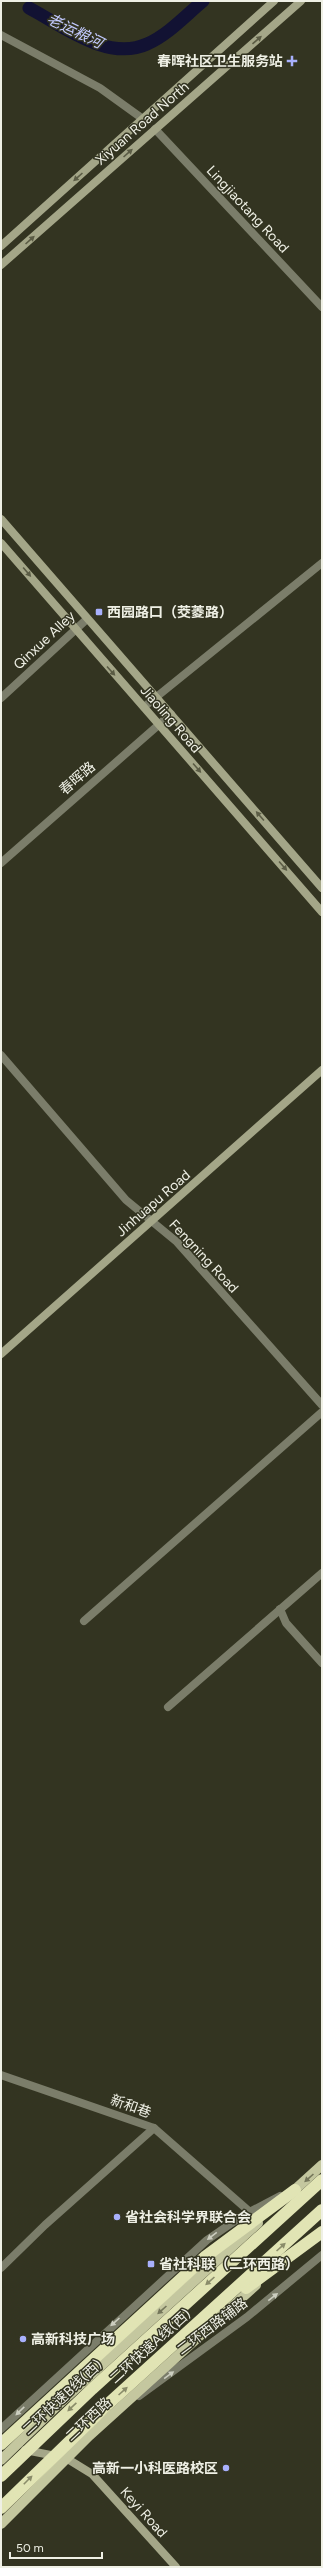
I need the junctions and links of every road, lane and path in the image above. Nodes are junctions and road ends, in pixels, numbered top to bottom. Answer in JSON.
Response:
{"nodes":[{"id":1,"x":274,"y":1,"type":"edge"},
{"id":2,"x":302,"y":1,"type":"edge"},
{"id":3,"x":1,"y":35,"type":"edge"},
{"id":4,"x":143,"y":119,"type":"junction"},
{"id":5,"x":155,"y":129,"type":"junction"},
{"id":6,"x":1,"y":246,"type":"edge"},
{"id":7,"x":1,"y":265,"type":"edge"},
{"id":8,"x":322,"y":307,"type":"edge"},
{"id":9,"x":1,"y":519,"type":"edge"},
{"id":10,"x":1,"y":543,"type":"edge"},
{"id":11,"x":322,"y":563,"type":"edge"},
{"id":12,"x":87,"y":619,"type":"junction"},
{"id":13,"x":75,"y":629,"type":"junction"},
{"id":14,"x":156,"y":697,"type":"junction"},
{"id":15,"x":1,"y":698,"type":"edge"},
{"id":16,"x":144,"y":707,"type":"junction"},
{"id":17,"x":171,"y":714,"type":"junction"},
{"id":18,"x":158,"y":725,"type":"junction"},
{"id":19,"x":1,"y":863,"type":"edge"},
{"id":20,"x":322,"y":888,"type":"edge"},
{"id":21,"x":322,"y":912,"type":"edge"},
{"id":22,"x":1,"y":1055,"type":"edge"},
{"id":23,"x":322,"y":1070,"type":"edge"},
{"id":24,"x":152,"y":1221,"type":"junction"},
{"id":25,"x":1,"y":1354,"type":"edge"},
{"id":26,"x":322,"y":1405,"type":"edge"},
{"id":27,"x":322,"y":1412,"type":"edge"},
{"id":28,"x":322,"y":1573,"type":"edge"},
{"id":29,"x":280,"y":1609,"type":"junction"},
{"id":30,"x":84,"y":1621,"type":"dead end"},
{"id":31,"x":322,"y":1663,"type":"edge"},
{"id":32,"x":168,"y":1707,"type":"dead end"},
{"id":33,"x":1,"y":2075,"type":"edge"},
{"id":34,"x":154,"y":2128,"type":"junction"},
{"id":35,"x":322,"y":2165,"type":"edge"},
{"id":36,"x":322,"y":2180,"type":"edge"},
{"id":37,"x":295,"y":2190,"type":"junction"},
{"id":38,"x":322,"y":2210,"type":"edge"},
{"id":39,"x":250,"y":2212,"type":"junction"},
{"id":40,"x":322,"y":2225,"type":"edge"},
{"id":41,"x":322,"y":2232,"type":"edge"},
{"id":42,"x":322,"y":2255,"type":"edge"},
{"id":43,"x":1,"y":2268,"type":"edge"},
{"id":44,"x":184,"y":2335,"type":"junction"},
{"id":45,"x":114,"y":2413,"type":"junction"},
{"id":46,"x":1,"y":2429,"type":"edge"},
{"id":47,"x":1,"y":2446,"type":"edge"},
{"id":48,"x":13,"y":2448,"type":"junction"},
{"id":49,"x":66,"y":2458,"type":"junction"},
{"id":50,"x":1,"y":2460,"type":"edge"},
{"id":51,"x":1,"y":2476,"type":"edge"},
{"id":52,"x":1,"y":2508,"type":"edge"},
{"id":53,"x":1,"y":2524,"type":"edge"},
{"id":54,"x":176,"y":2567,"type":"edge"}],
"edges":[{"from":1,"to":4,"type":"street","name":"Xiyuan Road North"},
{"from":5,"to":2,"type":"street","name":"Xiyuan Road North","one_way":true},
{"from":3,"to":4,"type":"street"},
{"from":4,"to":6,"type":"street","name":"Xiyuan Road North","one_way":true},
{"from":7,"to":5,"type":"street","name":"Xiyuan Road North","one_way":true},
{"from":5,"to":8,"type":"street","name":"Lingjiaotang Road"},
{"from":9,"to":12,"type":"street","name":"Jiaoling Road"},
{"from":10,"to":13,"type":"street","name":"Jiaoling Road","one_way":true},
{"from":11,"to":14,"type":"street"},
{"from":12,"to":13,"type":"street","name":"Qinxue Alley"},
{"from":12,"to":14,"type":"street","name":"Jiaoling Road"},
{"from":13,"to":15,"type":"street","name":"Qinxue Alley"},
{"from":13,"to":16,"type":"street","name":"Jiaoling Road","one_way":true},
{"from":14,"to":16,"type":"street"},
{"from":14,"to":17,"type":"street","name":"Jiaoling Road"},
{"from":16,"to":18,"type":"street","name":"Jiaoling Road"},
{"from":17,"to":18,"type":"street","name":"春晖路"},
{"from":20,"to":17,"type":"street","name":"Jiaoling Road","one_way":true},
{"from":18,"to":19,"type":"street","name":"春晖路"},
{"from":18,"to":21,"type":"street","name":"Jiaoling Road","one_way":true},
{"from":22,"to":24,"type":"street","name":"Fengning Road"},
{"from":23,"to":24,"type":"street","name":"Jinhuapu Road"},
{"from":24,"to":25,"type":"street","name":"Jinhuapu Road"},
{"from":24,"to":26,"type":"street","name":"Fengning Road"},
{"from":27,"to":30,"type":"street"},
{"from":28,"to":29,"type":"street"},
{"from":29,"to":31,"type":"street"},
{"from":29,"to":32,"type":"street"},
{"from":33,"to":34,"type":"street","name":"新和巷"},
{"from":34,"to":39,"type":"street","name":"新和巷"},
{"from":34,"to":43,"type":"street"},
{"from":35,"to":37,"type":"main road","one_way":true},
{"from":36,"to":51,"type":"highway","name":"二环快速B线(西)","one_way":true,"bridge":true},
{"from":37,"to":39,"type":"street"},
{"from":37,"to":47,"type":"highway"},
{"from":37,"to":48,"type":"main road","one_way":true},
{"from":44,"to":38,"type":"highway","name":"二环快速A线(西)","one_way":true,"bridge":true},
{"from":39,"to":46,"type":"street","one_way":true},
{"from":40,"to":45,"type":"main road","name":"二环西路"},
{"from":41,"to":44,"type":"highway","bridge":true},
{"from":45,"to":42,"type":"street","name":"二环西路辅路","one_way":true},
{"from":52,"to":44,"type":"highway","name":"二环快速A线(西)","one_way":true,"bridge":true},
{"from":45,"to":49,"type":"main road","name":"二环西路"},
{"from":47,"to":48,"type":"street","name":"Keyi Road"},
{"from":48,"to":49,"type":"street","name":"Keyi Road"},
{"from":48,"to":50,"type":"main road"},
{"from":49,"to":53,"type":"main road","name":"二环西路"},
{"from":49,"to":54,"type":"street","name":"Keyi Road"}]}
